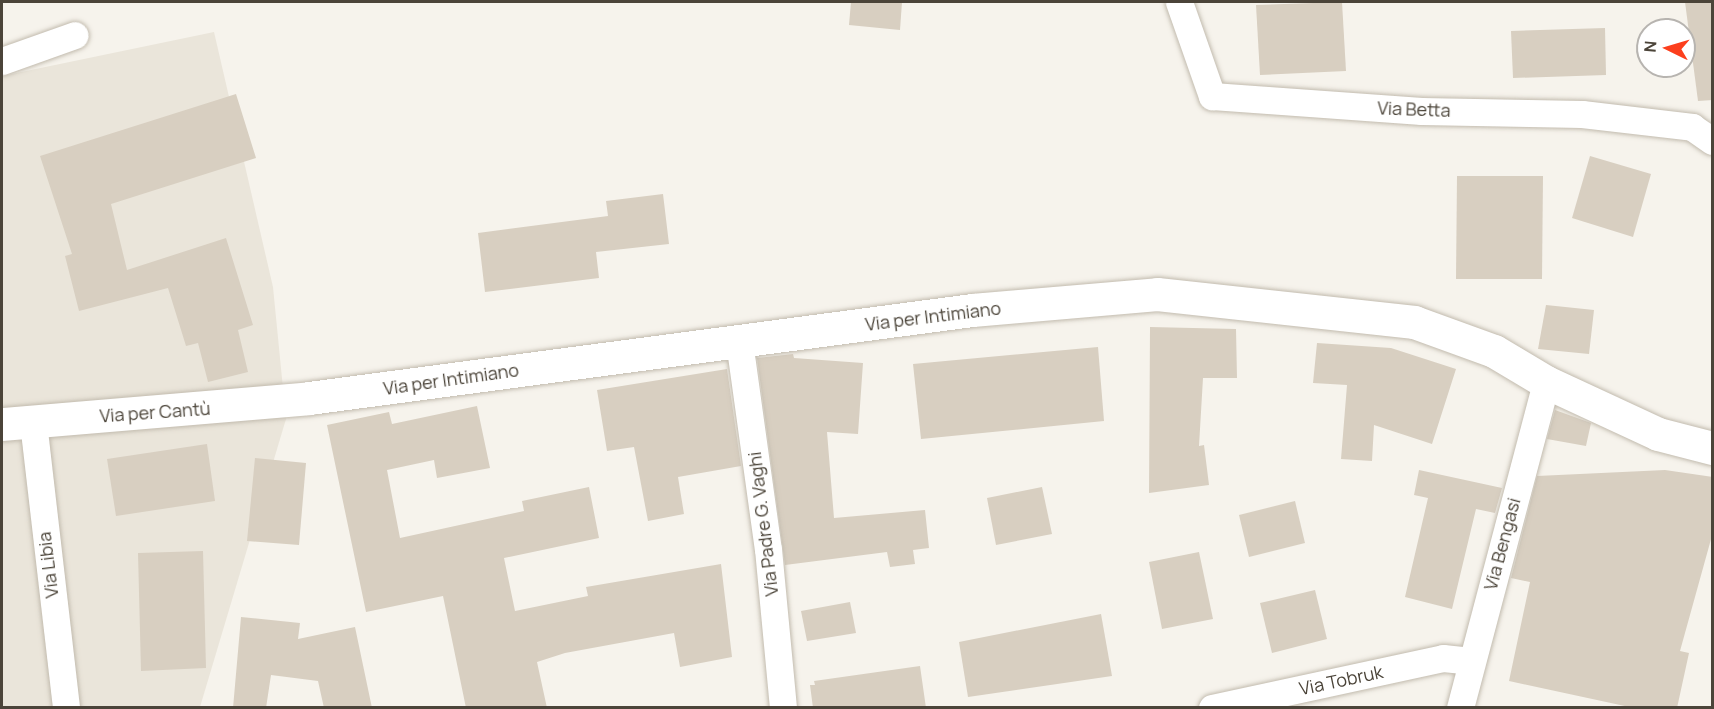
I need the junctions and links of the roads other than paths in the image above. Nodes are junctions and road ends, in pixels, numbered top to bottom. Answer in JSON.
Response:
{"nodes":[{"id":1,"x":1179,"y":2,"type":"edge"},
{"id":2,"x":75,"y":35,"type":"dead end"},
{"id":3,"x":2,"y":61,"type":"edge"},
{"id":4,"x":1713,"y":141,"type":"edge"},
{"id":5,"x":740,"y":341,"type":"junction"},
{"id":6,"x":1546,"y":382,"type":"junction"},
{"id":7,"x":309,"y":398,"type":"joint"},
{"id":8,"x":17,"y":423,"type":"edge"},
{"id":9,"x":1713,"y":448,"type":"edge"},
{"id":10,"x":1471,"y":661,"type":"junction"},
{"id":11,"x":66,"y":708,"type":"edge"},
{"id":12,"x":783,"y":708,"type":"edge"},
{"id":13,"x":1212,"y":708,"type":"edge"},
{"id":14,"x":1460,"y":708,"type":"edge"}],
"edges":[{"from":1,"to":4,"type":"street","name":"Via Betta"},
{"from":2,"to":3,"type":"street"},
{"from":5,"to":6,"type":"street","name":"Via per Intimiano"},
{"from":5,"to":7,"type":"street","name":"Via per Intimiano"},
{"from":5,"to":12,"type":"street","name":"Via Padre G. Vaghi"},
{"from":6,"to":9,"type":"street","name":"Via per Intimiano"},
{"from":6,"to":10,"type":"street","name":"Via Bengasi"},
{"from":7,"to":8,"type":"street","name":"Via per Cantù"},
{"from":8,"to":11,"type":"street","name":"Via Libia"},
{"from":10,"to":13,"type":"street","name":"Via Tobruk"},
{"from":10,"to":14,"type":"street","name":"Via Bengasi"}]}
